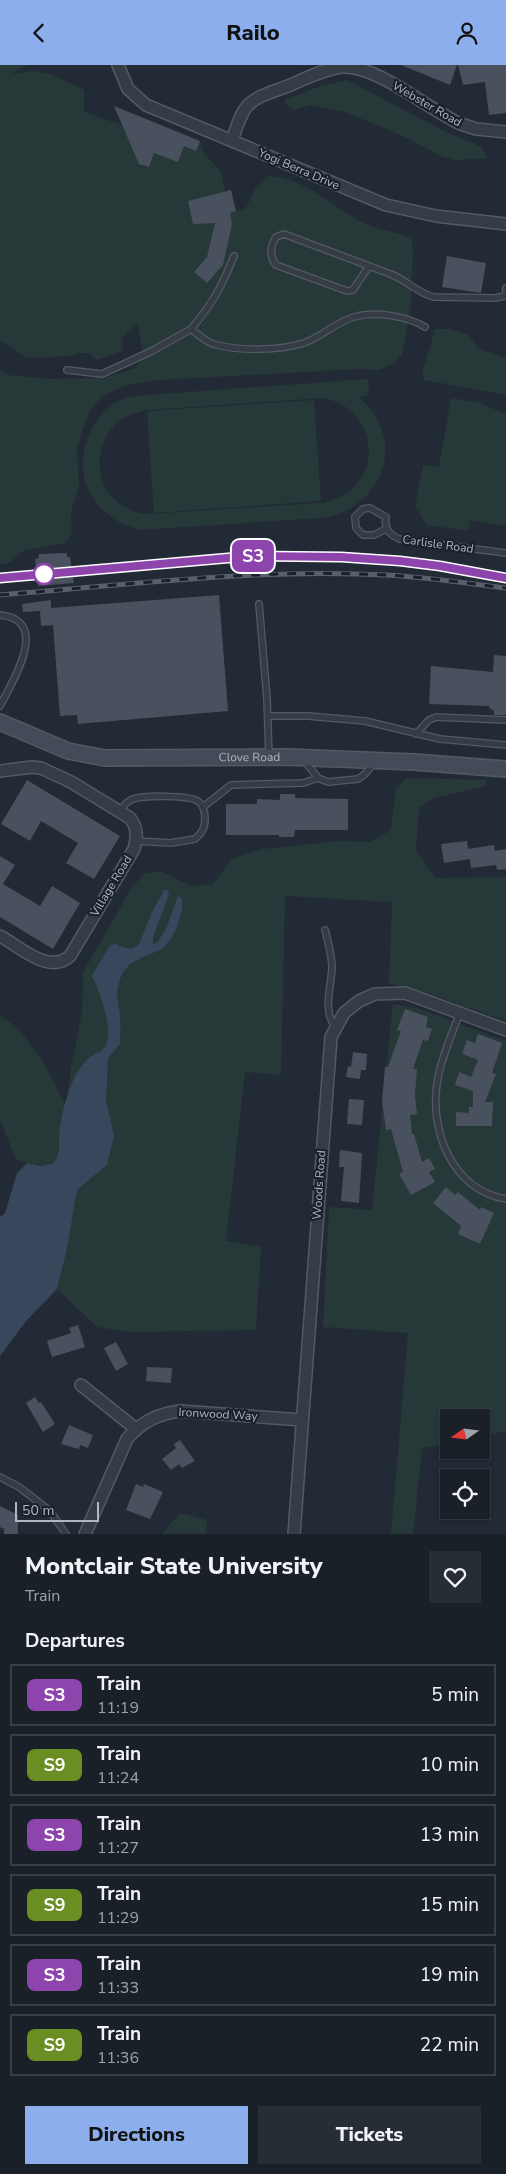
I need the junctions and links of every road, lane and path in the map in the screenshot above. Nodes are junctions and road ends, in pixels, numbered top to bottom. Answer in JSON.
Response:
{"nodes":[{"id":1,"x":118,"y":65,"type":"edge"},
{"id":2,"x":506,"y":132,"type":"edge"},
{"id":3,"x":232,"y":141,"type":"junction"},
{"id":4,"x":506,"y":224,"type":"edge"},
{"id":5,"x":234,"y":256,"type":"dead end"},
{"id":6,"x":369,"y":267,"type":"junction"},
{"id":7,"x":506,"y":288,"type":"edge"},
{"id":8,"x":505,"y":297,"type":"edge"},
{"id":9,"x":424,"y":327,"type":"dead end"},
{"id":10,"x":191,"y":329,"type":"junction"},
{"id":11,"x":67,"y":371,"type":"dead end"},
{"id":12,"x":386,"y":529,"type":"junction"},
{"id":13,"x":506,"y":553,"type":"edge"},
{"id":14,"x":259,"y":604,"type":"dead end"},
{"id":15,"x":0,"y":615,"type":"edge"},
{"id":16,"x":0,"y":706,"type":"edge"},
{"id":17,"x":268,"y":716,"type":"junction"},
{"id":18,"x":506,"y":720,"type":"edge"},
{"id":19,"x":0,"y":723,"type":"edge"},
{"id":20,"x":416,"y":734,"type":"junction"},
{"id":21,"x":506,"y":745,"type":"edge"},
{"id":22,"x":270,"y":758,"type":"junction"},
{"id":23,"x":303,"y":758,"type":"junction"},
{"id":24,"x":376,"y":761,"type":"junction"},
{"id":25,"x":506,"y":769,"type":"edge"},
{"id":26,"x":0,"y":771,"type":"edge"},
{"id":27,"x":318,"y":778,"type":"junction"},
{"id":28,"x":203,"y":807,"type":"junction"},
{"id":29,"x":120,"y":811,"type":"junction"},
{"id":30,"x":136,"y":841,"type":"junction"},
{"id":31,"x":325,"y":929,"type":"dead end"},
{"id":32,"x":0,"y":936,"type":"edge"},
{"id":33,"x":460,"y":1012,"type":"junction"},
{"id":34,"x":335,"y":1027,"type":"junction"},
{"id":35,"x":506,"y":1030,"type":"edge"},
{"id":36,"x":506,"y":1199,"type":"edge"},
{"id":37,"x":81,"y":1385,"type":"dead end"},
{"id":38,"x":302,"y":1420,"type":"junction"},
{"id":39,"x":136,"y":1429,"type":"junction"},
{"id":40,"x":0,"y":1477,"type":"edge"},
{"id":41,"x":66,"y":1534,"type":"edge"},
{"id":42,"x":85,"y":1534,"type":"edge"},
{"id":43,"x":294,"y":1534,"type":"edge"}],
"edges":[{"from":1,"to":3,"type":"street","name":"Yogi Berra Drive"},
{"from":2,"to":3,"type":"street","name":"Webster Road"},
{"from":3,"to":4,"type":"street","name":"Yogi Berra Drive"},
{"from":5,"to":10,"type":"lane"},
{"from":6,"to":6,"type":"lane"},
{"from":6,"to":8,"type":"lane"},
{"from":7,"to":8,"type":"lane"},
{"from":9,"to":10,"type":"lane"},
{"from":10,"to":11,"type":"lane"},
{"from":12,"to":12,"type":"lane","name":"Carlisle Road"},
{"from":12,"to":13,"type":"lane","name":"Carlisle Road"},
{"from":14,"to":17,"type":"lane"},
{"from":15,"to":16,"type":"lane"},
{"from":17,"to":20,"type":"lane"},
{"from":17,"to":22,"type":"lane"},
{"from":18,"to":20,"type":"lane"},
{"from":19,"to":22,"type":"street","name":"Clove Road"},
{"from":20,"to":21,"type":"lane"},
{"from":22,"to":23,"type":"street","name":"Clove Road"},
{"from":23,"to":24,"type":"street","name":"Clove Road"},
{"from":23,"to":27,"type":"lane"},
{"from":24,"to":25,"type":"street","name":"Clove Road"},
{"from":24,"to":27,"type":"lane"},
{"from":26,"to":29,"type":"street","name":"Village Road"},
{"from":27,"to":28,"type":"lane"},
{"from":28,"to":29,"type":"lane"},
{"from":28,"to":30,"type":"lane"},
{"from":29,"to":30,"type":"street","name":"Village Road"},
{"from":30,"to":32,"type":"street","name":"Village Road"},
{"from":31,"to":34,"type":"lane"},
{"from":33,"to":34,"type":"street","name":"Woods Road"},
{"from":33,"to":35,"type":"street","name":"Woods Road"},
{"from":33,"to":36,"type":"lane"},
{"from":34,"to":38,"type":"street","name":"Woods Road"},
{"from":37,"to":39,"type":"street"},
{"from":38,"to":39,"type":"street","name":"Ironwood Way"},
{"from":38,"to":43,"type":"street","name":"Woods Road"},
{"from":39,"to":42,"type":"street","name":"Ironwood Way"},
{"from":40,"to":41,"type":"lane"}]}
